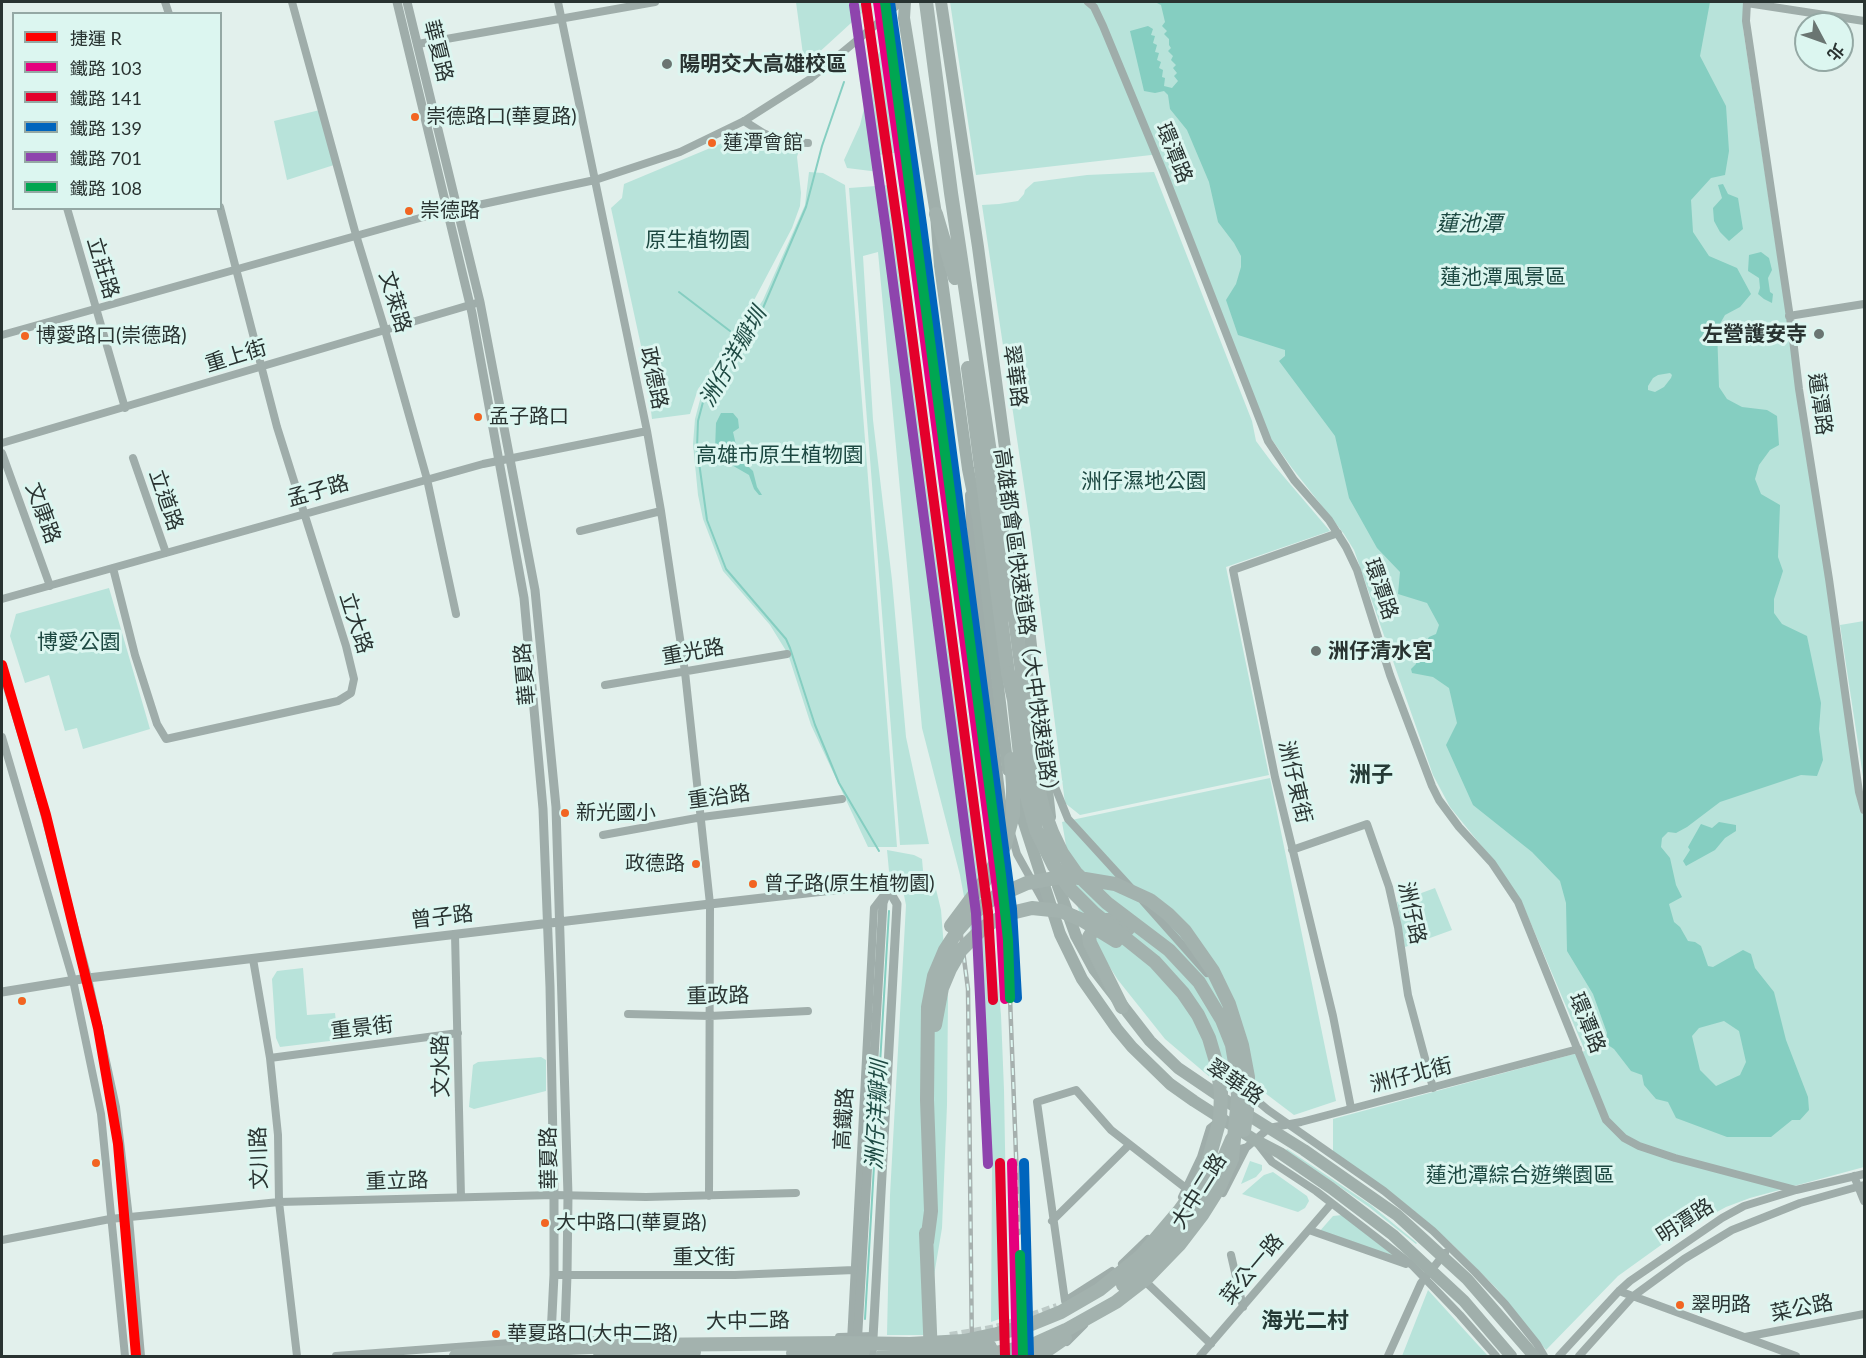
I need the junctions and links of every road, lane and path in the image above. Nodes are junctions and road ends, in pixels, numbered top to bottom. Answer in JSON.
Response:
{"nodes":[{"id":1,"x":292,"y":2,"type":"edge"},
{"id":2,"x":397,"y":2,"type":"edge"},
{"id":3,"x":408,"y":2,"type":"edge"},
{"id":4,"x":558,"y":2,"type":"edge"},
{"id":5,"x":655,"y":2,"type":"edge"},
{"id":6,"x":926,"y":2,"type":"edge"},
{"id":7,"x":941,"y":2,"type":"edge"},
{"id":8,"x":1088,"y":2,"type":"edge"},
{"id":9,"x":1747,"y":2,"type":"edge"},
{"id":10,"x":898,"y":3,"type":"edge"},
{"id":11,"x":561,"y":19,"type":"junction"},
{"id":12,"x":1864,"y":21,"type":"edge"},
{"id":13,"x":418,"y":44,"type":"junction"},
{"id":14,"x":744,"y":121,"type":"junction"},
{"id":15,"x":808,"y":143,"type":"dead end"},
{"id":16,"x":595,"y":180,"type":"junction"},
{"id":17,"x":458,"y":208,"type":"junction"},
{"id":18,"x":68,"y":210,"type":"edge"},
{"id":19,"x":221,"y":210,"type":"edge"},
{"id":20,"x":447,"y":211,"type":"junction"},
{"id":21,"x":936,"y":214,"type":"junction"},
{"id":22,"x":356,"y":235,"type":"junction"},
{"id":23,"x":236,"y":270,"type":"junction"},
{"id":24,"x":480,"y":302,"type":"junction"},
{"id":25,"x":1864,"y":304,"type":"edge"},
{"id":26,"x":470,"y":305,"type":"junction"},
{"id":27,"x":97,"y":308,"type":"junction"},
{"id":28,"x":1789,"y":316,"type":"junction"},
{"id":29,"x":386,"y":330,"type":"junction"},
{"id":30,"x":2,"y":335,"type":"edge"},
{"id":31,"x":262,"y":367,"type":"junction"},
{"id":32,"x":125,"y":408,"type":"junction"},
{"id":33,"x":647,"y":431,"type":"junction"},
{"id":34,"x":2,"y":443,"type":"edge"},
{"id":35,"x":2,"y":453,"type":"edge"},
{"id":36,"x":133,"y":458,"type":"dead end"},
{"id":37,"x":511,"y":458,"type":"junction"},
{"id":38,"x":500,"y":460,"type":"junction"},
{"id":39,"x":427,"y":479,"type":"junction"},
{"id":40,"x":661,"y":511,"type":"junction"},
{"id":41,"x":303,"y":514,"type":"junction"},
{"id":42,"x":580,"y":531,"type":"dead end"},
{"id":43,"x":1338,"y":533,"type":"junction"},
{"id":44,"x":165,"y":553,"type":"junction"},
{"id":45,"x":113,"y":568,"type":"junction"},
{"id":46,"x":50,"y":586,"type":"junction"},
{"id":47,"x":2,"y":599,"type":"edge"},
{"id":48,"x":456,"y":614,"type":"dead end"},
{"id":49,"x":787,"y":654,"type":"dead end"},
{"id":50,"x":2,"y":670,"type":"edge"},
{"id":51,"x":685,"y":672,"type":"junction"},
{"id":52,"x":1008,"y":673,"type":"junction"},
{"id":53,"x":605,"y":686,"type":"dead end"},
{"id":54,"x":2,"y":737,"type":"edge"},
{"id":55,"x":549,"y":738,"type":"junction"},
{"id":56,"x":537,"y":739,"type":"junction"},
{"id":57,"x":1044,"y":757,"type":"junction"},
{"id":58,"x":842,"y":799,"type":"dead end"},
{"id":59,"x":1864,"y":810,"type":"edge"},
{"id":60,"x":702,"y":817,"type":"junction"},
{"id":61,"x":603,"y":835,"type":"dead end"},
{"id":62,"x":1292,"y":850,"type":"junction"},
{"id":63,"x":888,"y":889,"type":"junction"},
{"id":64,"x":710,"y":904,"type":"junction"},
{"id":65,"x":560,"y":922,"type":"junction"},
{"id":66,"x":548,"y":924,"type":"junction"},
{"id":67,"x":455,"y":934,"type":"junction"},
{"id":68,"x":253,"y":959,"type":"junction"},
{"id":69,"x":88,"y":978,"type":"junction"},
{"id":70,"x":1169,"y":978,"type":"junction"},
{"id":71,"x":73,"y":980,"type":"junction"},
{"id":72,"x":2,"y":992,"type":"edge"},
{"id":73,"x":1122,"y":1007,"type":"junction"},
{"id":74,"x":808,"y":1011,"type":"dead end"},
{"id":75,"x":628,"y":1014,"type":"dead end"},
{"id":76,"x":710,"y":1016,"type":"junction"},
{"id":77,"x":458,"y":1033,"type":"junction"},
{"id":78,"x":1578,"y":1049,"type":"junction"},
{"id":79,"x":270,"y":1058,"type":"junction"},
{"id":80,"x":1433,"y":1088,"type":"junction"},
{"id":81,"x":1255,"y":1099,"type":"junction"},
{"id":82,"x":1235,"y":1107,"type":"junction"},
{"id":83,"x":1351,"y":1108,"type":"junction"},
{"id":84,"x":1218,"y":1121,"type":"junction"},
{"id":85,"x":1287,"y":1125,"type":"junction"},
{"id":86,"x":1236,"y":1128,"type":"junction"},
{"id":87,"x":1269,"y":1128,"type":"junction"},
{"id":88,"x":1251,"y":1143,"type":"junction"},
{"id":89,"x":1129,"y":1145,"type":"junction"},
{"id":90,"x":1232,"y":1159,"type":"junction"},
{"id":91,"x":1206,"y":1163,"type":"dead end"},
{"id":92,"x":1864,"y":1174,"type":"edge"},
{"id":93,"x":1854,"y":1176,"type":"junction"},
{"id":94,"x":1221,"y":1177,"type":"junction"},
{"id":95,"x":1861,"y":1186,"type":"edge"},
{"id":96,"x":1187,"y":1190,"type":"junction"},
{"id":97,"x":1796,"y":1190,"type":"junction"},
{"id":98,"x":796,"y":1193,"type":"dead end"},
{"id":99,"x":554,"y":1195,"type":"junction"},
{"id":100,"x":568,"y":1195,"type":"junction"},
{"id":101,"x":710,"y":1196,"type":"junction"},
{"id":102,"x":461,"y":1197,"type":"junction"},
{"id":103,"x":1864,"y":1201,"type":"edge"},
{"id":104,"x":279,"y":1202,"type":"junction"},
{"id":105,"x":1800,"y":1203,"type":"junction"},
{"id":106,"x":1331,"y":1204,"type":"junction"},
{"id":107,"x":129,"y":1218,"type":"junction"},
{"id":108,"x":110,"y":1219,"type":"junction"},
{"id":109,"x":1052,"y":1221,"type":"junction"},
{"id":110,"x":1309,"y":1230,"type":"junction"},
{"id":111,"x":2,"y":1240,"type":"edge"},
{"id":112,"x":927,"y":1242,"type":"junction"},
{"id":113,"x":1446,"y":1252,"type":"junction"},
{"id":114,"x":1231,"y":1255,"type":"dead end"},
{"id":115,"x":1141,"y":1256,"type":"junction"},
{"id":116,"x":1412,"y":1265,"type":"junction"},
{"id":117,"x":854,"y":1270,"type":"junction"},
{"id":118,"x":1428,"y":1273,"type":"junction"},
{"id":119,"x":554,"y":1275,"type":"junction"},
{"id":120,"x":567,"y":1275,"type":"junction"},
{"id":121,"x":1149,"y":1285,"type":"junction"},
{"id":122,"x":1618,"y":1291,"type":"junction"},
{"id":123,"x":1632,"y":1297,"type":"junction"},
{"id":124,"x":1116,"y":1302,"type":"junction"},
{"id":125,"x":1243,"y":1307,"type":"junction"},
{"id":126,"x":1864,"y":1314,"type":"edge"},
{"id":127,"x":854,"y":1336,"type":"junction"},
{"id":128,"x":873,"y":1336,"type":"junction"},
{"id":129,"x":1745,"y":1337,"type":"junction"},
{"id":130,"x":579,"y":1340,"type":"junction"},
{"id":131,"x":1067,"y":1342,"type":"dead end"},
{"id":132,"x":639,"y":1343,"type":"dead end"},
{"id":133,"x":910,"y":1344,"type":"junction"},
{"id":134,"x":1211,"y":1344,"type":"junction"},
{"id":135,"x":557,"y":1350,"type":"edge"},
{"id":136,"x":125,"y":1356,"type":"edge"},
{"id":137,"x":141,"y":1356,"type":"edge"},
{"id":138,"x":297,"y":1356,"type":"edge"},
{"id":139,"x":336,"y":1356,"type":"edge"},
{"id":140,"x":456,"y":1356,"type":"edge"},
{"id":141,"x":850,"y":1356,"type":"edge"},
{"id":142,"x":857,"y":1356,"type":"edge"},
{"id":143,"x":872,"y":1356,"type":"edge"},
{"id":144,"x":882,"y":1356,"type":"edge"},
{"id":145,"x":931,"y":1356,"type":"edge"},
{"id":146,"x":940,"y":1356,"type":"edge"},
{"id":147,"x":978,"y":1356,"type":"edge"},
{"id":148,"x":1029,"y":1356,"type":"edge"},
{"id":149,"x":1200,"y":1356,"type":"edge"},
{"id":150,"x":1388,"y":1356,"type":"edge"},
{"id":151,"x":1496,"y":1356,"type":"edge"},
{"id":152,"x":1511,"y":1356,"type":"edge"},
{"id":153,"x":1534,"y":1356,"type":"edge"},
{"id":154,"x":1544,"y":1356,"type":"edge"},
{"id":155,"x":1559,"y":1356,"type":"edge"},
{"id":156,"x":1579,"y":1356,"type":"edge"},
{"id":157,"x":1796,"y":1356,"type":"edge"}],
"edges":[{"from":1,"to":22,"type":"street","name":"文萊路"},
{"from":2,"to":20,"type":"street","name":"華夏路"},
{"from":3,"to":13,"type":"street","name":"華夏路"},
{"from":4,"to":11,"type":"street","name":"政德路"},
{"from":5,"to":11,"type":"street"},
{"from":6,"to":90,"type":"highway","name":"高雄都會區快速道路（大中快速道路）","bridge":true},
{"from":7,"to":57,"type":"main road","name":"翠華路"},
{"from":8,"to":43,"type":"street","name":"環潭路"},
{"from":9,"to":12,"type":"street"},
{"from":9,"to":28,"type":"street","name":"蓮潭路"},
{"from":10,"to":14,"type":"street"},
{"from":10,"to":21,"type":"main road","name":"翠華路"},
{"from":11,"to":13,"type":"street"},
{"from":11,"to":16,"type":"street","name":"政德路"},
{"from":13,"to":17,"type":"street","name":"華夏路"},
{"from":14,"to":15,"type":"street"},
{"from":14,"to":16,"type":"street"},
{"from":16,"to":17,"type":"street"},
{"from":16,"to":33,"type":"street","name":"政德路"},
{"from":17,"to":20,"type":"street"},
{"from":17,"to":24,"type":"street","name":"華夏路"},
{"from":18,"to":27,"type":"street","name":"立莊路"},
{"from":19,"to":23,"type":"street","name":"立大路"},
{"from":20,"to":22,"type":"street"},
{"from":20,"to":26,"type":"street","name":"華夏路"},
{"from":21,"to":52,"type":"highway","name":"高雄都會區快速道路（大中快速道路）"},
{"from":21,"to":84,"type":"main road","name":"翠華路"},
{"from":22,"to":23,"type":"street"},
{"from":22,"to":29,"type":"street","name":"文萊路"},
{"from":23,"to":27,"type":"street"},
{"from":23,"to":31,"type":"street","name":"立大路"},
{"from":24,"to":26,"type":"street","name":"重上街"},
{"from":24,"to":37,"type":"street","name":"華夏路"},
{"from":25,"to":28,"type":"street"},
{"from":26,"to":29,"type":"street","name":"重上街"},
{"from":26,"to":38,"type":"street","name":"華夏路"},
{"from":27,"to":30,"type":"street"},
{"from":27,"to":32,"type":"street","name":"立莊路"},
{"from":28,"to":59,"type":"street","name":"蓮潭路"},
{"from":29,"to":31,"type":"street","name":"重上街"},
{"from":29,"to":39,"type":"street","name":"文萊路"},
{"from":31,"to":32,"type":"street","name":"重上街"},
{"from":31,"to":41,"type":"street","name":"立大路"},
{"from":32,"to":34,"type":"street","name":"重上街"},
{"from":33,"to":37,"type":"street","name":"孟子路"},
{"from":33,"to":40,"type":"street","name":"政德路"},
{"from":35,"to":46,"type":"street","name":"文康路"},
{"from":36,"to":44,"type":"street","name":"立道路"},
{"from":37,"to":38,"type":"street","name":"孟子路"},
{"from":37,"to":55,"type":"street","name":"華夏路"},
{"from":38,"to":39,"type":"street","name":"孟子路"},
{"from":38,"to":56,"type":"street","name":"華夏路"},
{"from":39,"to":41,"type":"street","name":"孟子路"},
{"from":39,"to":48,"type":"street","name":"文萊路"},
{"from":40,"to":42,"type":"street"},
{"from":40,"to":51,"type":"street","name":"政德路"},
{"from":41,"to":44,"type":"street","name":"孟子路"},
{"from":41,"to":45,"type":"street","name":"立大路"},
{"from":43,"to":62,"type":"street","name":"洲仔東街"},
{"from":43,"to":78,"type":"street","name":"環潭路"},
{"from":44,"to":45,"type":"street","name":"孟子路"},
{"from":45,"to":46,"type":"street","name":"孟子路"},
{"from":46,"to":47,"type":"street","name":"孟子路"},
{"from":49,"to":51,"type":"street","name":"重光路"},
{"from":50,"to":69,"type":"street"},
{"from":51,"to":53,"type":"street","name":"重光路"},
{"from":51,"to":60,"type":"street","name":"政德路"},
{"from":52,"to":70,"type":"highway","name":"高雄都會區快速道路（大中快速道路）","bridge":true},
{"from":52,"to":112,"type":"highway","bridge":true},
{"from":54,"to":71,"type":"street"},
{"from":55,"to":56,"type":"street"},
{"from":55,"to":65,"type":"street","name":"華夏路"},
{"from":56,"to":66,"type":"street","name":"華夏路"},
{"from":57,"to":73,"type":"main road","name":"翠華路"},
{"from":57,"to":81,"type":"street","name":"翠華路"},
{"from":58,"to":60,"type":"street","name":"重治路"},
{"from":60,"to":61,"type":"street","name":"重治路"},
{"from":60,"to":64,"type":"street","name":"政德路"},
{"from":62,"to":80,"type":"street","name":"洲仔路"},
{"from":62,"to":83,"type":"street","name":"洲仔東街"},
{"from":63,"to":64,"type":"street","name":"曾子路"},
{"from":63,"to":117,"type":"street","name":"高鐵路"},
{"from":63,"to":127,"type":"street","name":"高鐵路"},
{"from":63,"to":128,"type":"street","name":"高鐵路"},
{"from":64,"to":65,"type":"street","name":"曾子路"},
{"from":64,"to":76,"type":"street","name":"政德路"},
{"from":65,"to":66,"type":"street","name":"曾子路"},
{"from":65,"to":100,"type":"street","name":"華夏路"},
{"from":66,"to":67,"type":"street","name":"曾子路"},
{"from":66,"to":99,"type":"street","name":"華夏路"},
{"from":67,"to":68,"type":"street","name":"曾子路"},
{"from":67,"to":77,"type":"street","name":"文水路"},
{"from":68,"to":69,"type":"street","name":"曾子路"},
{"from":68,"to":79,"type":"street","name":"文川路"},
{"from":69,"to":71,"type":"street","name":"曾子路"},
{"from":69,"to":107,"type":"street"},
{"from":70,"to":115,"type":"highway","name":"高雄都會區快速道路（大中快速道路）","bridge":true},
{"from":70,"to":146,"type":"highway","bridge":true},
{"from":71,"to":72,"type":"street","name":"曾子路"},
{"from":71,"to":108,"type":"street"},
{"from":73,"to":82,"type":"main road","name":"翠華路"},
{"from":73,"to":115,"type":"highway","bridge":true},
{"from":74,"to":76,"type":"street","name":"重政路"},
{"from":75,"to":76,"type":"street","name":"重政路"},
{"from":76,"to":101,"type":"street","name":"政德路"},
{"from":77,"to":79,"type":"street","name":"重景街"},
{"from":77,"to":102,"type":"street","name":"文水路"},
{"from":78,"to":80,"type":"street","name":"洲仔北街"},
{"from":78,"to":97,"type":"street","name":"環潭路"},
{"from":79,"to":104,"type":"street","name":"文川路"},
{"from":80,"to":83,"type":"street","name":"洲仔北街"},
{"from":81,"to":82,"type":"street"},
{"from":81,"to":85,"type":"street","name":"翠華路"},
{"from":82,"to":84,"type":"street"},
{"from":82,"to":86,"type":"highway"},
{"from":82,"to":87,"type":"main road","name":"翠華路"},
{"from":83,"to":85,"type":"street","name":"洲仔北街"},
{"from":84,"to":86,"type":"main road","name":"翠華路"},
{"from":84,"to":91,"type":"street"},
{"from":84,"to":96,"type":"street","name":"大中二路"},
{"from":85,"to":87,"type":"street","name":"洲仔北街"},
{"from":85,"to":113,"type":"street","name":"翠華路"},
{"from":86,"to":88,"type":"main road","name":"翠華路"},
{"from":86,"to":94,"type":"highway"},
{"from":87,"to":88,"type":"street"},
{"from":87,"to":113,"type":"main road","name":"翠華路"},
{"from":88,"to":94,"type":"street"},
{"from":88,"to":106,"type":"street","name":"翠華路"},
{"from":88,"to":118,"type":"main road","name":"翠華路"},
{"from":88,"to":121,"type":"street","name":"大中二路"},
{"from":89,"to":96,"type":"street"},
{"from":89,"to":109,"type":"street"},
{"from":89,"to":109,"type":"street"},
{"from":90,"to":112,"type":"highway","bridge":true},
{"from":90,"to":124,"type":"highway","name":"高雄都會區快速道路（大中快速道路）","bridge":true},
{"from":92,"to":93,"type":"street","name":"明潭路"},
{"from":93,"to":95,"type":"street"},
{"from":93,"to":97,"type":"street","name":"明潭路"},
{"from":94,"to":144,"type":"highway","bridge":true},
{"from":95,"to":103,"type":"street"},
{"from":95,"to":105,"type":"street","name":"明潭路"},
{"from":96,"to":109,"type":"street","name":"大中二路"},
{"from":97,"to":105,"type":"street"},
{"from":97,"to":122,"type":"street","name":"明潭路"},
{"from":98,"to":101,"type":"street","name":"重立路"},
{"from":99,"to":100,"type":"street","name":"重立路"},
{"from":99,"to":102,"type":"street","name":"重立路"},
{"from":99,"to":119,"type":"street","name":"華夏路"},
{"from":100,"to":101,"type":"street","name":"重立路"},
{"from":100,"to":120,"type":"street","name":"華夏路"},
{"from":102,"to":104,"type":"street","name":"重立路"},
{"from":104,"to":107,"type":"street","name":"重立路"},
{"from":104,"to":138,"type":"street","name":"文川路"},
{"from":105,"to":123,"type":"street","name":"明潭路"},
{"from":106,"to":110,"type":"street","name":"菜公一路"},
{"from":106,"to":116,"type":"street","name":"翠華路"},
{"from":107,"to":108,"type":"street","name":"重立路"},
{"from":107,"to":137,"type":"street"},
{"from":108,"to":111,"type":"street","name":"重立路"},
{"from":108,"to":136,"type":"street"},
{"from":110,"to":116,"type":"street"},
{"from":110,"to":125,"type":"street","name":"菜公一路"},
{"from":112,"to":145,"type":"highway","bridge":true},
{"from":113,"to":118,"type":"street"},
{"from":113,"to":153,"type":"main road","name":"翠華路"},
{"from":113,"to":154,"type":"street","name":"翠華路"},
{"from":114,"to":125,"type":"street"},
{"from":115,"to":133,"type":"highway","name":"高雄都會區快速道路（大中快速道路）","bridge":true},
{"from":116,"to":118,"type":"street","name":"翠華路"},
{"from":117,"to":120,"type":"street","name":"重文街"},
{"from":117,"to":127,"type":"street","name":"高鐵路"},
{"from":118,"to":150,"type":"street"},
{"from":118,"to":151,"type":"street","name":"翠華路"},
{"from":118,"to":152,"type":"main road","name":"翠華路"},
{"from":119,"to":120,"type":"street","name":"重文街"},
{"from":119,"to":135,"type":"street","name":"華夏路"},
{"from":120,"to":135,"type":"street","name":"華夏路"},
{"from":121,"to":131,"type":"street","name":"大中二路"},
{"from":121,"to":134,"type":"street"},
{"from":122,"to":123,"type":"street"},
{"from":122,"to":155,"type":"street","name":"明潭路"},
{"from":123,"to":129,"type":"street"},
{"from":123,"to":156,"type":"street","name":"明潭路"},
{"from":124,"to":147,"type":"highway","name":"高雄都會區快速道路（大中快速道路）","bridge":true},
{"from":124,"to":148,"type":"highway","bridge":true},
{"from":125,"to":134,"type":"street","name":"菜公一路"},
{"from":126,"to":129,"type":"street","name":"菜公路"},
{"from":127,"to":128,"type":"street","name":"大中二路"},
{"from":127,"to":130,"type":"street","name":"大中二路"},
{"from":127,"to":141,"type":"street","name":"高鐵路"},
{"from":127,"to":142,"type":"street","name":"高鐵路"},
{"from":128,"to":143,"type":"street","name":"高鐵路"},
{"from":129,"to":157,"type":"street"},
{"from":130,"to":132,"type":"street"},
{"from":130,"to":135,"type":"street","name":"大中二路"},
{"from":133,"to":135,"type":"highway","bridge":true},
{"from":133,"to":140,"type":"highway","name":"高雄都會區快速道路（大中快速道路）","bridge":true},
{"from":134,"to":149,"type":"street","name":"菜公一路"},
{"from":135,"to":139,"type":"street","name":"大中二路"}]}
